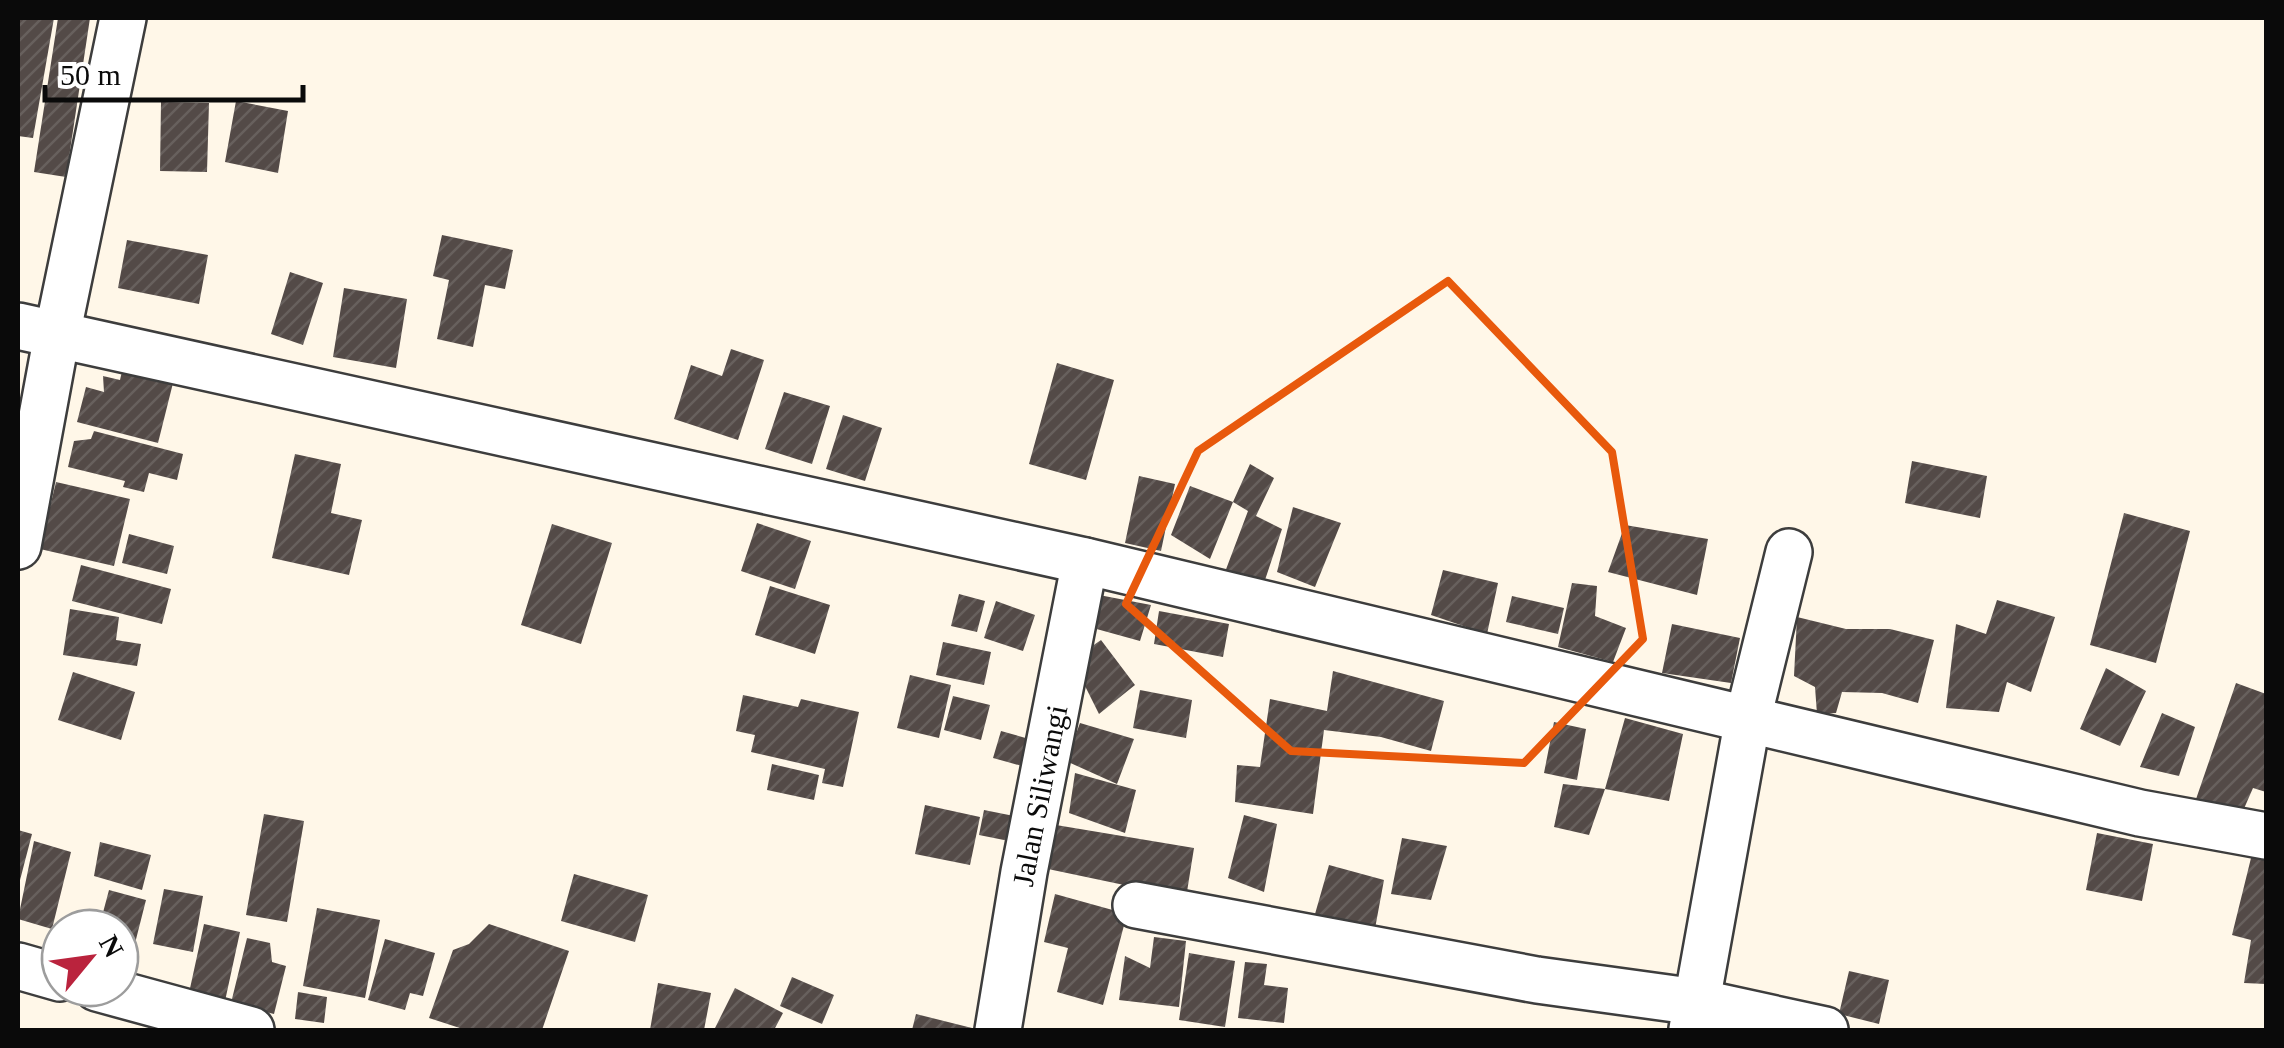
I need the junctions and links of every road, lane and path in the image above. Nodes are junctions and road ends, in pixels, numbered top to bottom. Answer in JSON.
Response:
{"nodes":[{"id":1,"x":123,"y":18,"type":"edge"},
{"id":2,"x":37,"y":331,"type":"edge"},
{"id":3,"x":18,"y":546,"type":"edge"},
{"id":4,"x":1789,"y":552,"type":"dead end"},
{"id":5,"x":1086,"y":561,"type":"junction"},
{"id":6,"x":1748,"y":718,"type":"junction"},
{"id":7,"x":2266,"y":836,"type":"edge"},
{"id":8,"x":1136,"y":905,"type":"dead end"},
{"id":9,"x":140,"y":1000,"type":"edge"},
{"id":10,"x":1695,"y":1016,"type":"edge"},
{"id":11,"x":251,"y":1030,"type":"edge"},
{"id":12,"x":998,"y":1030,"type":"edge"},
{"id":13,"x":1825,"y":1030,"type":"edge"}],
"edges":[{"from":1,"to":2,"type":"street"},
{"from":2,"to":3,"type":"street"},
{"from":2,"to":5,"type":"street"},
{"from":4,"to":6,"type":"street"},
{"from":5,"to":6,"type":"street"},
{"from":5,"to":12,"type":"street","name":"Jalan Siliwangi"},
{"from":6,"to":7,"type":"street"},
{"from":6,"to":10,"type":"street"},
{"from":8,"to":10,"type":"street"},
{"from":9,"to":11,"type":"street"},
{"from":10,"to":13,"type":"street"}]}
